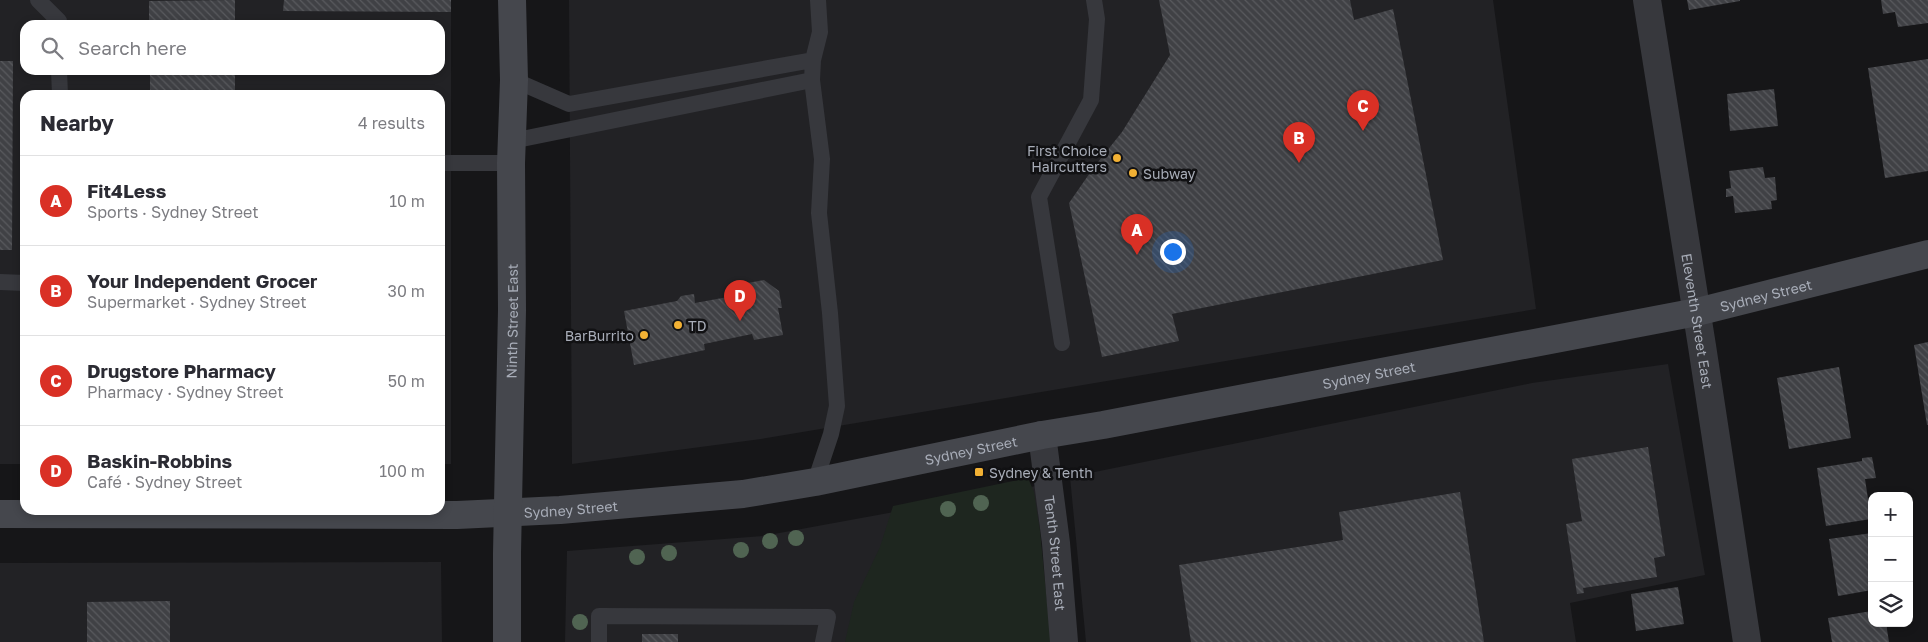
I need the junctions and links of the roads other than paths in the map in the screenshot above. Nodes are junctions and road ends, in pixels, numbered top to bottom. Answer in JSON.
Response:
{"nodes":[{"id":1,"x":38,"y":0,"type":"edge"},
{"id":2,"x":512,"y":0,"type":"edge"},
{"id":3,"x":818,"y":0,"type":"edge"},
{"id":4,"x":1094,"y":0,"type":"edge"},
{"id":5,"x":1647,"y":0,"type":"edge"},
{"id":6,"x":58,"y":20,"type":"edge"},
{"id":7,"x":813,"y":60,"type":"junction"},
{"id":8,"x":59,"y":75,"type":"edge"},
{"id":9,"x":514,"y":80,"type":"junction"},
{"id":10,"x":812,"y":80,"type":"junction"},
{"id":11,"x":60,"y":90,"type":"edge"},
{"id":12,"x":511,"y":152,"type":"junction"},
{"id":13,"x":445,"y":162,"type":"edge"},
{"id":14,"x":1928,"y":254,"type":"edge"},
{"id":15,"x":0,"y":282,"type":"edge"},
{"id":16,"x":20,"y":283,"type":"edge"},
{"id":17,"x":1697,"y":312,"type":"junction"},
{"id":18,"x":1062,"y":344,"type":"dead end"},
{"id":19,"x":1042,"y":435,"type":"junction"},
{"id":20,"x":815,"y":482,"type":"junction"},
{"id":21,"x":20,"y":513,"type":"edge"},
{"id":22,"x":508,"y":513,"type":"junction"},
{"id":23,"x":0,"y":514,"type":"edge"},
{"id":24,"x":445,"y":515,"type":"edge"},
{"id":25,"x":507,"y":641,"type":"edge"},
{"id":26,"x":599,"y":642,"type":"edge"},
{"id":27,"x":822,"y":642,"type":"edge"},
{"id":28,"x":1064,"y":642,"type":"edge"},
{"id":29,"x":1746,"y":642,"type":"edge"}],
"edges":[{"from":1,"to":6,"type":"lane"},
{"from":2,"to":9,"type":"street","name":"Ninth Street East"},
{"from":3,"to":7,"type":"lane"},
{"from":4,"to":18,"type":"lane"},
{"from":5,"to":17,"type":"street","name":"Eleventh Street East"},
{"from":7,"to":9,"type":"lane"},
{"from":7,"to":10,"type":"lane"},
{"from":8,"to":11,"type":"lane"},
{"from":9,"to":12,"type":"street","name":"Ninth Street East"},
{"from":10,"to":12,"type":"lane"},
{"from":10,"to":20,"type":"lane"},
{"from":12,"to":13,"type":"lane"},
{"from":12,"to":22,"type":"street","name":"Ninth Street East"},
{"from":14,"to":17,"type":"street","name":"Sydney Street"},
{"from":15,"to":16,"type":"lane"},
{"from":17,"to":19,"type":"street","name":"Sydney Street"},
{"from":17,"to":29,"type":"street","name":"Eleventh Street East"},
{"from":19,"to":20,"type":"street","name":"Sydney Street"},
{"from":19,"to":28,"type":"street","name":"Tenth Street East"},
{"from":20,"to":22,"type":"street","name":"Sydney Street"},
{"from":21,"to":23,"type":"street","name":"Sydney Street"},
{"from":22,"to":24,"type":"street","name":"Sydney Street"},
{"from":22,"to":25,"type":"street","name":"Ninth Street East"},
{"from":26,"to":27,"type":"lane"}]}
